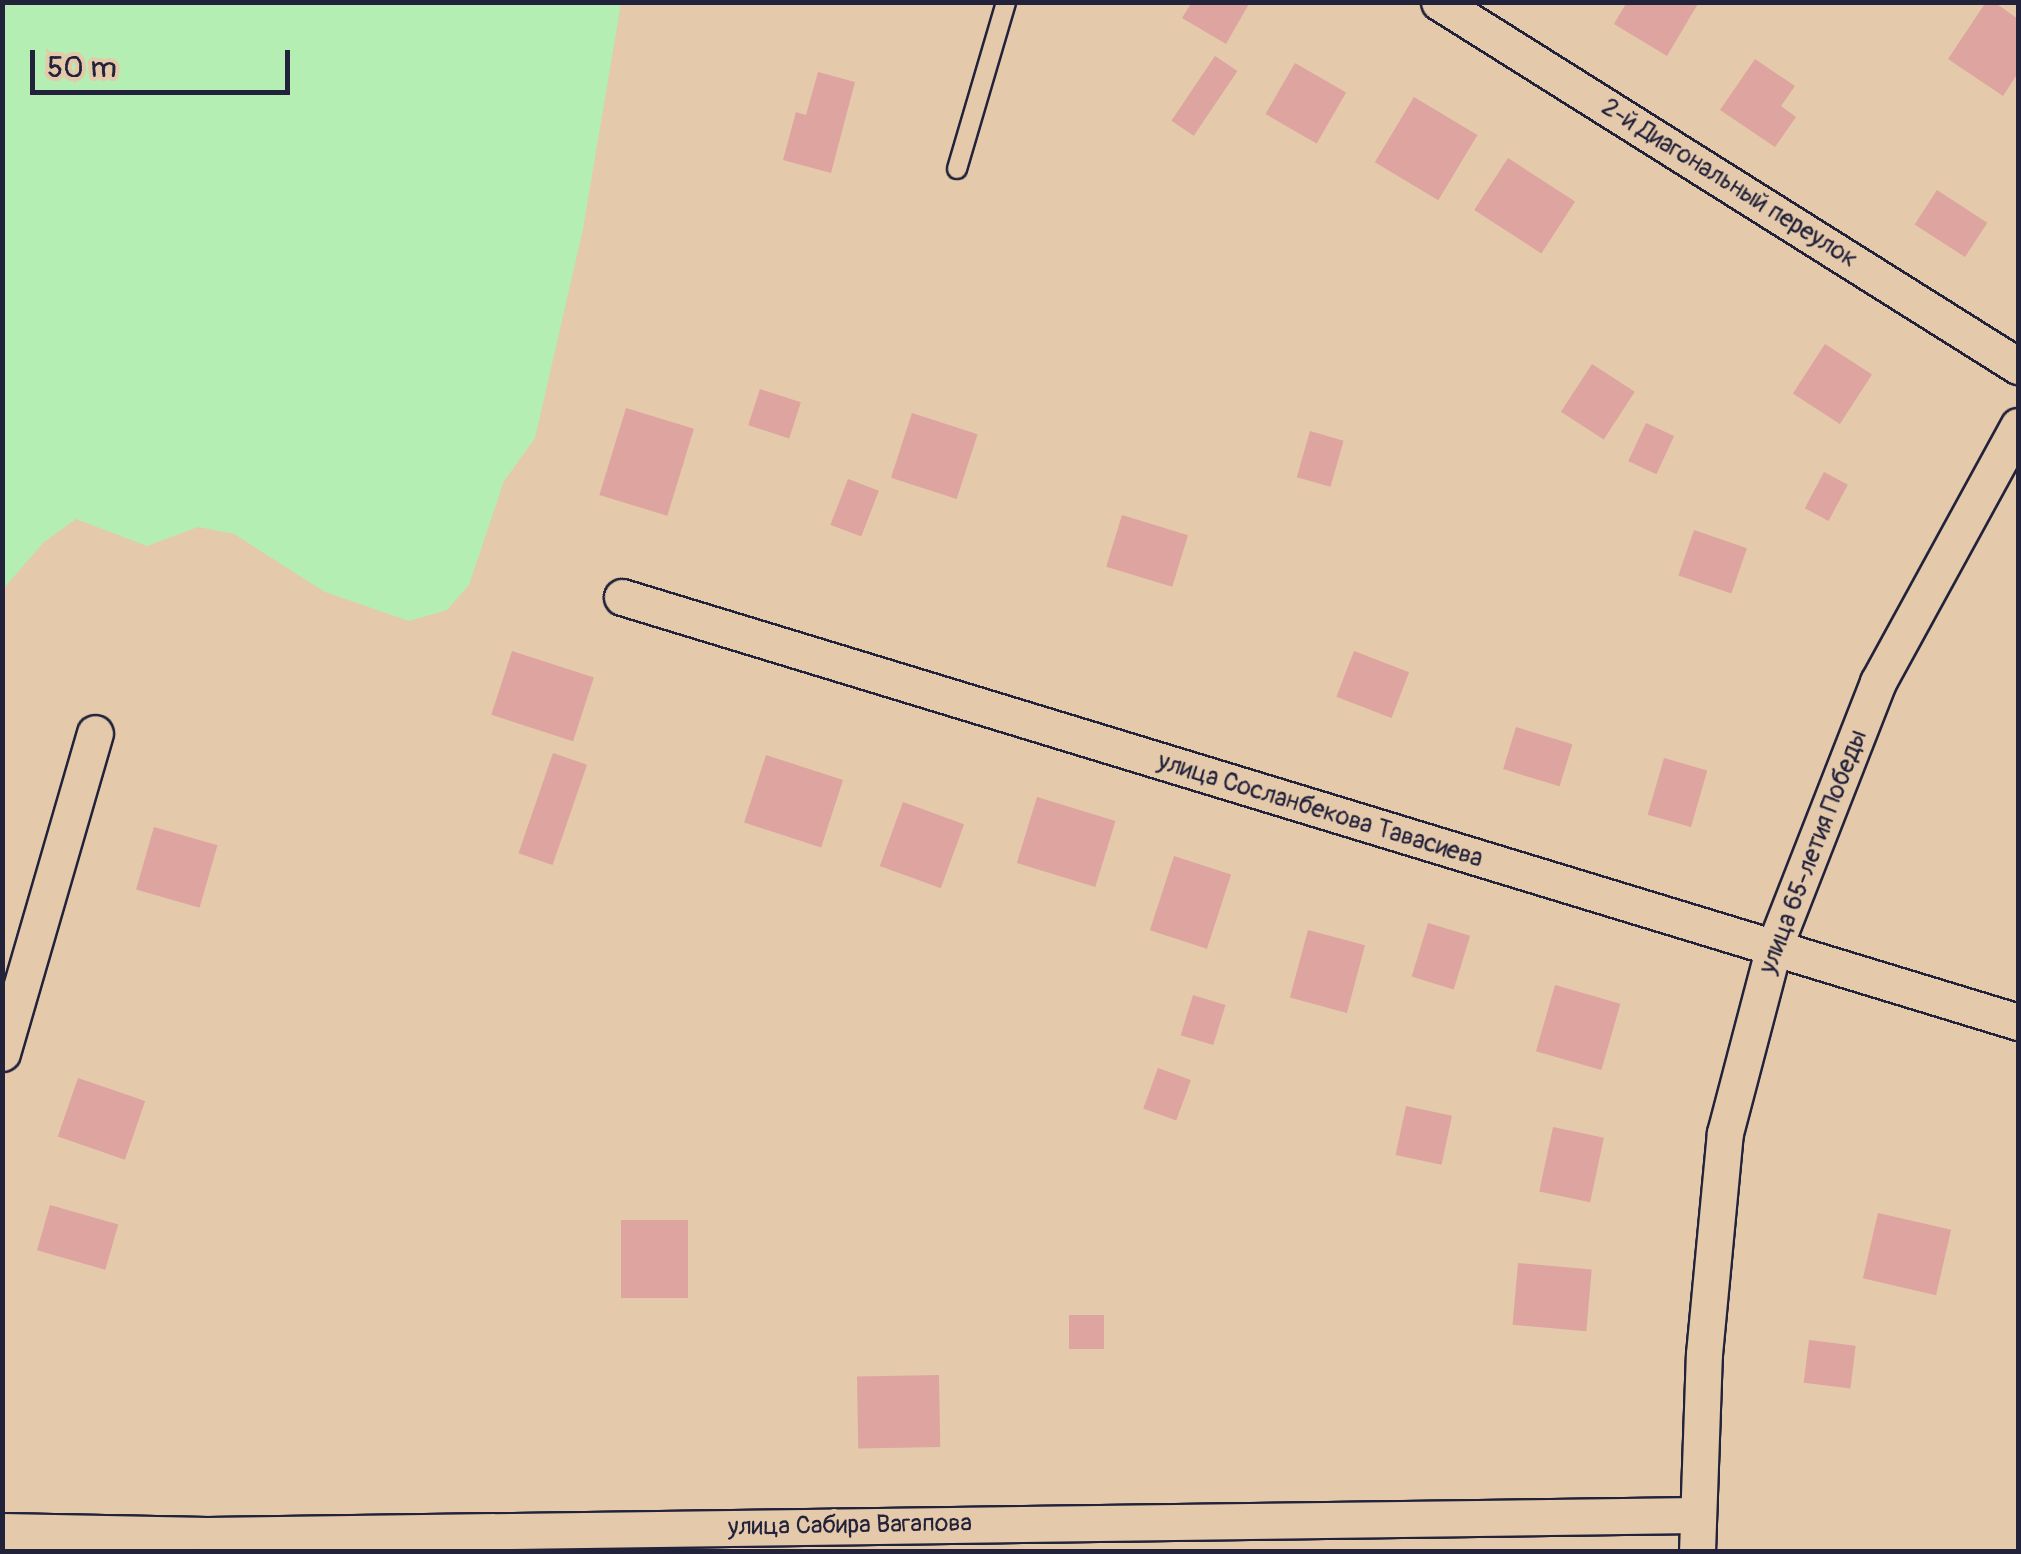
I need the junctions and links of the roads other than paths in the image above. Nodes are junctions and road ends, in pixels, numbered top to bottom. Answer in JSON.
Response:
{"nodes":[{"id":1,"x":1006,"y":2,"type":"edge"},
{"id":2,"x":1439,"y":2,"type":"edge"},
{"id":3,"x":957,"y":169,"type":"dead end"},
{"id":4,"x":2018,"y":366,"type":"edge"},
{"id":5,"x":2018,"y":426,"type":"edge"},
{"id":6,"x":622,"y":597,"type":"dead end"},
{"id":7,"x":95,"y":733,"type":"dead end"},
{"id":8,"x":1773,"y":950,"type":"junction"},
{"id":9,"x":2018,"y":1022,"type":"edge"},
{"id":10,"x":2,"y":1053,"type":"edge"},
{"id":11,"x":1697,"y":1516,"type":"junction"},
{"id":12,"x":2,"y":1531,"type":"edge"},
{"id":13,"x":1697,"y":1552,"type":"edge"}],
"edges":[{"from":1,"to":3,"type":"lane"},
{"from":2,"to":4,"type":"street","name":"2-й Диагональный переулок"},
{"from":5,"to":8,"type":"street","name":"улица 65-летия Победы"},
{"from":6,"to":8,"type":"street","name":"улица Сосланбекова Тавасиева"},
{"from":7,"to":10,"type":"street"},
{"from":8,"to":9,"type":"street","name":"улица Сосланбекова Тавасиева"},
{"from":8,"to":11,"type":"street","name":"улица 65-летия Победы"},
{"from":11,"to":12,"type":"street","name":"улица Сабира Вагапова"},
{"from":11,"to":13,"type":"street","name":"улица 65-летия Победы"}]}
